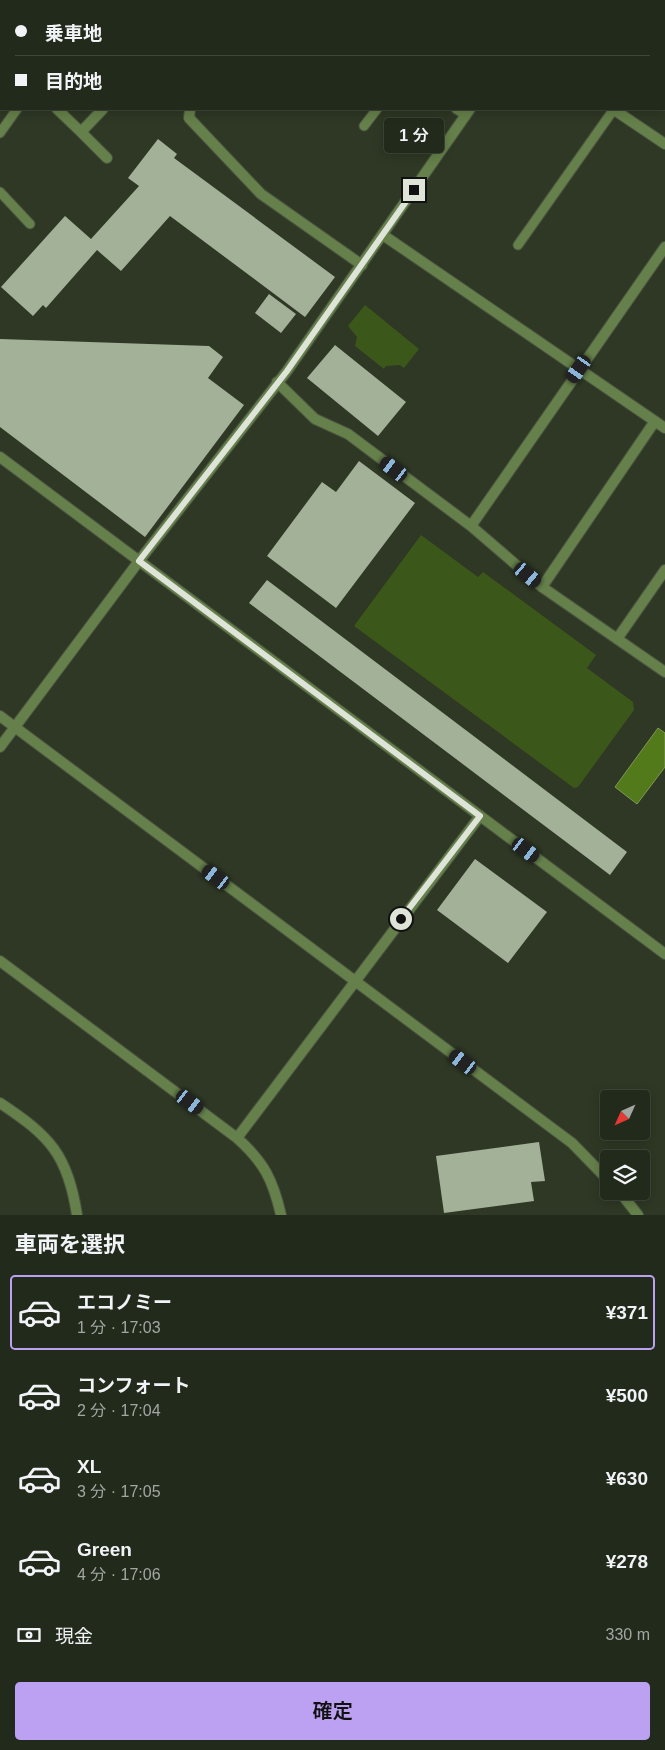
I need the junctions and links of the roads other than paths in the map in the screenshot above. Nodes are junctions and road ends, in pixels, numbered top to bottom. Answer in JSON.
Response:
{"nodes":[{"id":1,"x":16,"y":110,"type":"edge"},
{"id":2,"x":58,"y":110,"type":"edge"},
{"id":3,"x":102,"y":110,"type":"edge"},
{"id":4,"x":190,"y":110,"type":"edge"},
{"id":5,"x":376,"y":110,"type":"edge"},
{"id":6,"x":612,"y":110,"type":"edge"},
{"id":7,"x":614,"y":110,"type":"edge"},
{"id":8,"x":468,"y":112,"type":"edge"},
{"id":9,"x":364,"y":126,"type":"dead end"},
{"id":10,"x":0,"y":132,"type":"edge"},
{"id":11,"x":81,"y":132,"type":"junction"},
{"id":12,"x":665,"y":144,"type":"edge"},
{"id":13,"x":107,"y":158,"type":"dead end"},
{"id":14,"x":0,"y":192,"type":"edge"},
{"id":15,"x":30,"y":224,"type":"dead end"},
{"id":16,"x":383,"y":234,"type":"junction"},
{"id":17,"x":518,"y":245,"type":"dead end"},
{"id":18,"x":665,"y":247,"type":"edge"},
{"id":19,"x":362,"y":265,"type":"junction"},
{"id":20,"x":579,"y":369,"type":"junction"},
{"id":21,"x":277,"y":382,"type":"junction"},
{"id":22,"x":655,"y":421,"type":"junction"},
{"id":23,"x":665,"y":428,"type":"edge"},
{"id":24,"x":0,"y":457,"type":"edge"},
{"id":25,"x":471,"y":526,"type":"junction"},
{"id":26,"x":139,"y":561,"type":"junction"},
{"id":27,"x":665,"y":570,"type":"edge"},
{"id":28,"x":542,"y":587,"type":"junction"},
{"id":29,"x":617,"y":639,"type":"junction"},
{"id":30,"x":665,"y":672,"type":"edge"},
{"id":31,"x":0,"y":716,"type":"edge"},
{"id":32,"x":15,"y":727,"type":"junction"},
{"id":33,"x":0,"y":747,"type":"edge"},
{"id":34,"x":480,"y":816,"type":"junction"},
{"id":35,"x":665,"y":954,"type":"edge"},
{"id":36,"x":0,"y":961,"type":"edge"},
{"id":37,"x":355,"y":980,"type":"junction"},
{"id":38,"x":0,"y":1103,"type":"edge"},
{"id":39,"x":237,"y":1138,"type":"junction"},
{"id":40,"x":600,"y":1172,"type":"edge"},
{"id":41,"x":626,"y":1200,"type":"edge"},
{"id":42,"x":77,"y":1215,"type":"edge"},
{"id":43,"x":281,"y":1215,"type":"edge"},
{"id":44,"x":638,"y":1215,"type":"edge"}],
"edges":[{"from":1,"to":10,"type":"lane"},
{"from":2,"to":11,"type":"street"},
{"from":3,"to":11,"type":"street"},
{"from":4,"to":19,"type":"street"},
{"from":5,"to":9,"type":"lane"},
{"from":6,"to":17,"type":"lane"},
{"from":7,"to":12,"type":"street"},
{"from":8,"to":16,"type":"street"},
{"from":11,"to":13,"type":"street"},
{"from":14,"to":15,"type":"lane"},
{"from":16,"to":19,"type":"street"},
{"from":16,"to":20,"type":"street"},
{"from":18,"to":20,"type":"street"},
{"from":19,"to":21,"type":"street"},
{"from":20,"to":22,"type":"street"},
{"from":20,"to":25,"type":"street"},
{"from":21,"to":25,"type":"street"},
{"from":21,"to":26,"type":"street"},
{"from":22,"to":23,"type":"street"},
{"from":22,"to":28,"type":"street"},
{"from":24,"to":26,"type":"street"},
{"from":25,"to":28,"type":"street"},
{"from":26,"to":32,"type":"street"},
{"from":26,"to":34,"type":"street"},
{"from":27,"to":29,"type":"street"},
{"from":28,"to":29,"type":"street"},
{"from":29,"to":30,"type":"street"},
{"from":31,"to":32,"type":"street"},
{"from":32,"to":33,"type":"street"},
{"from":32,"to":37,"type":"street"},
{"from":34,"to":35,"type":"street"},
{"from":34,"to":37,"type":"street"},
{"from":36,"to":39,"type":"street"},
{"from":37,"to":39,"type":"street"},
{"from":37,"to":40,"type":"street"},
{"from":38,"to":42,"type":"street"},
{"from":39,"to":43,"type":"street"},
{"from":41,"to":44,"type":"street"}]}
